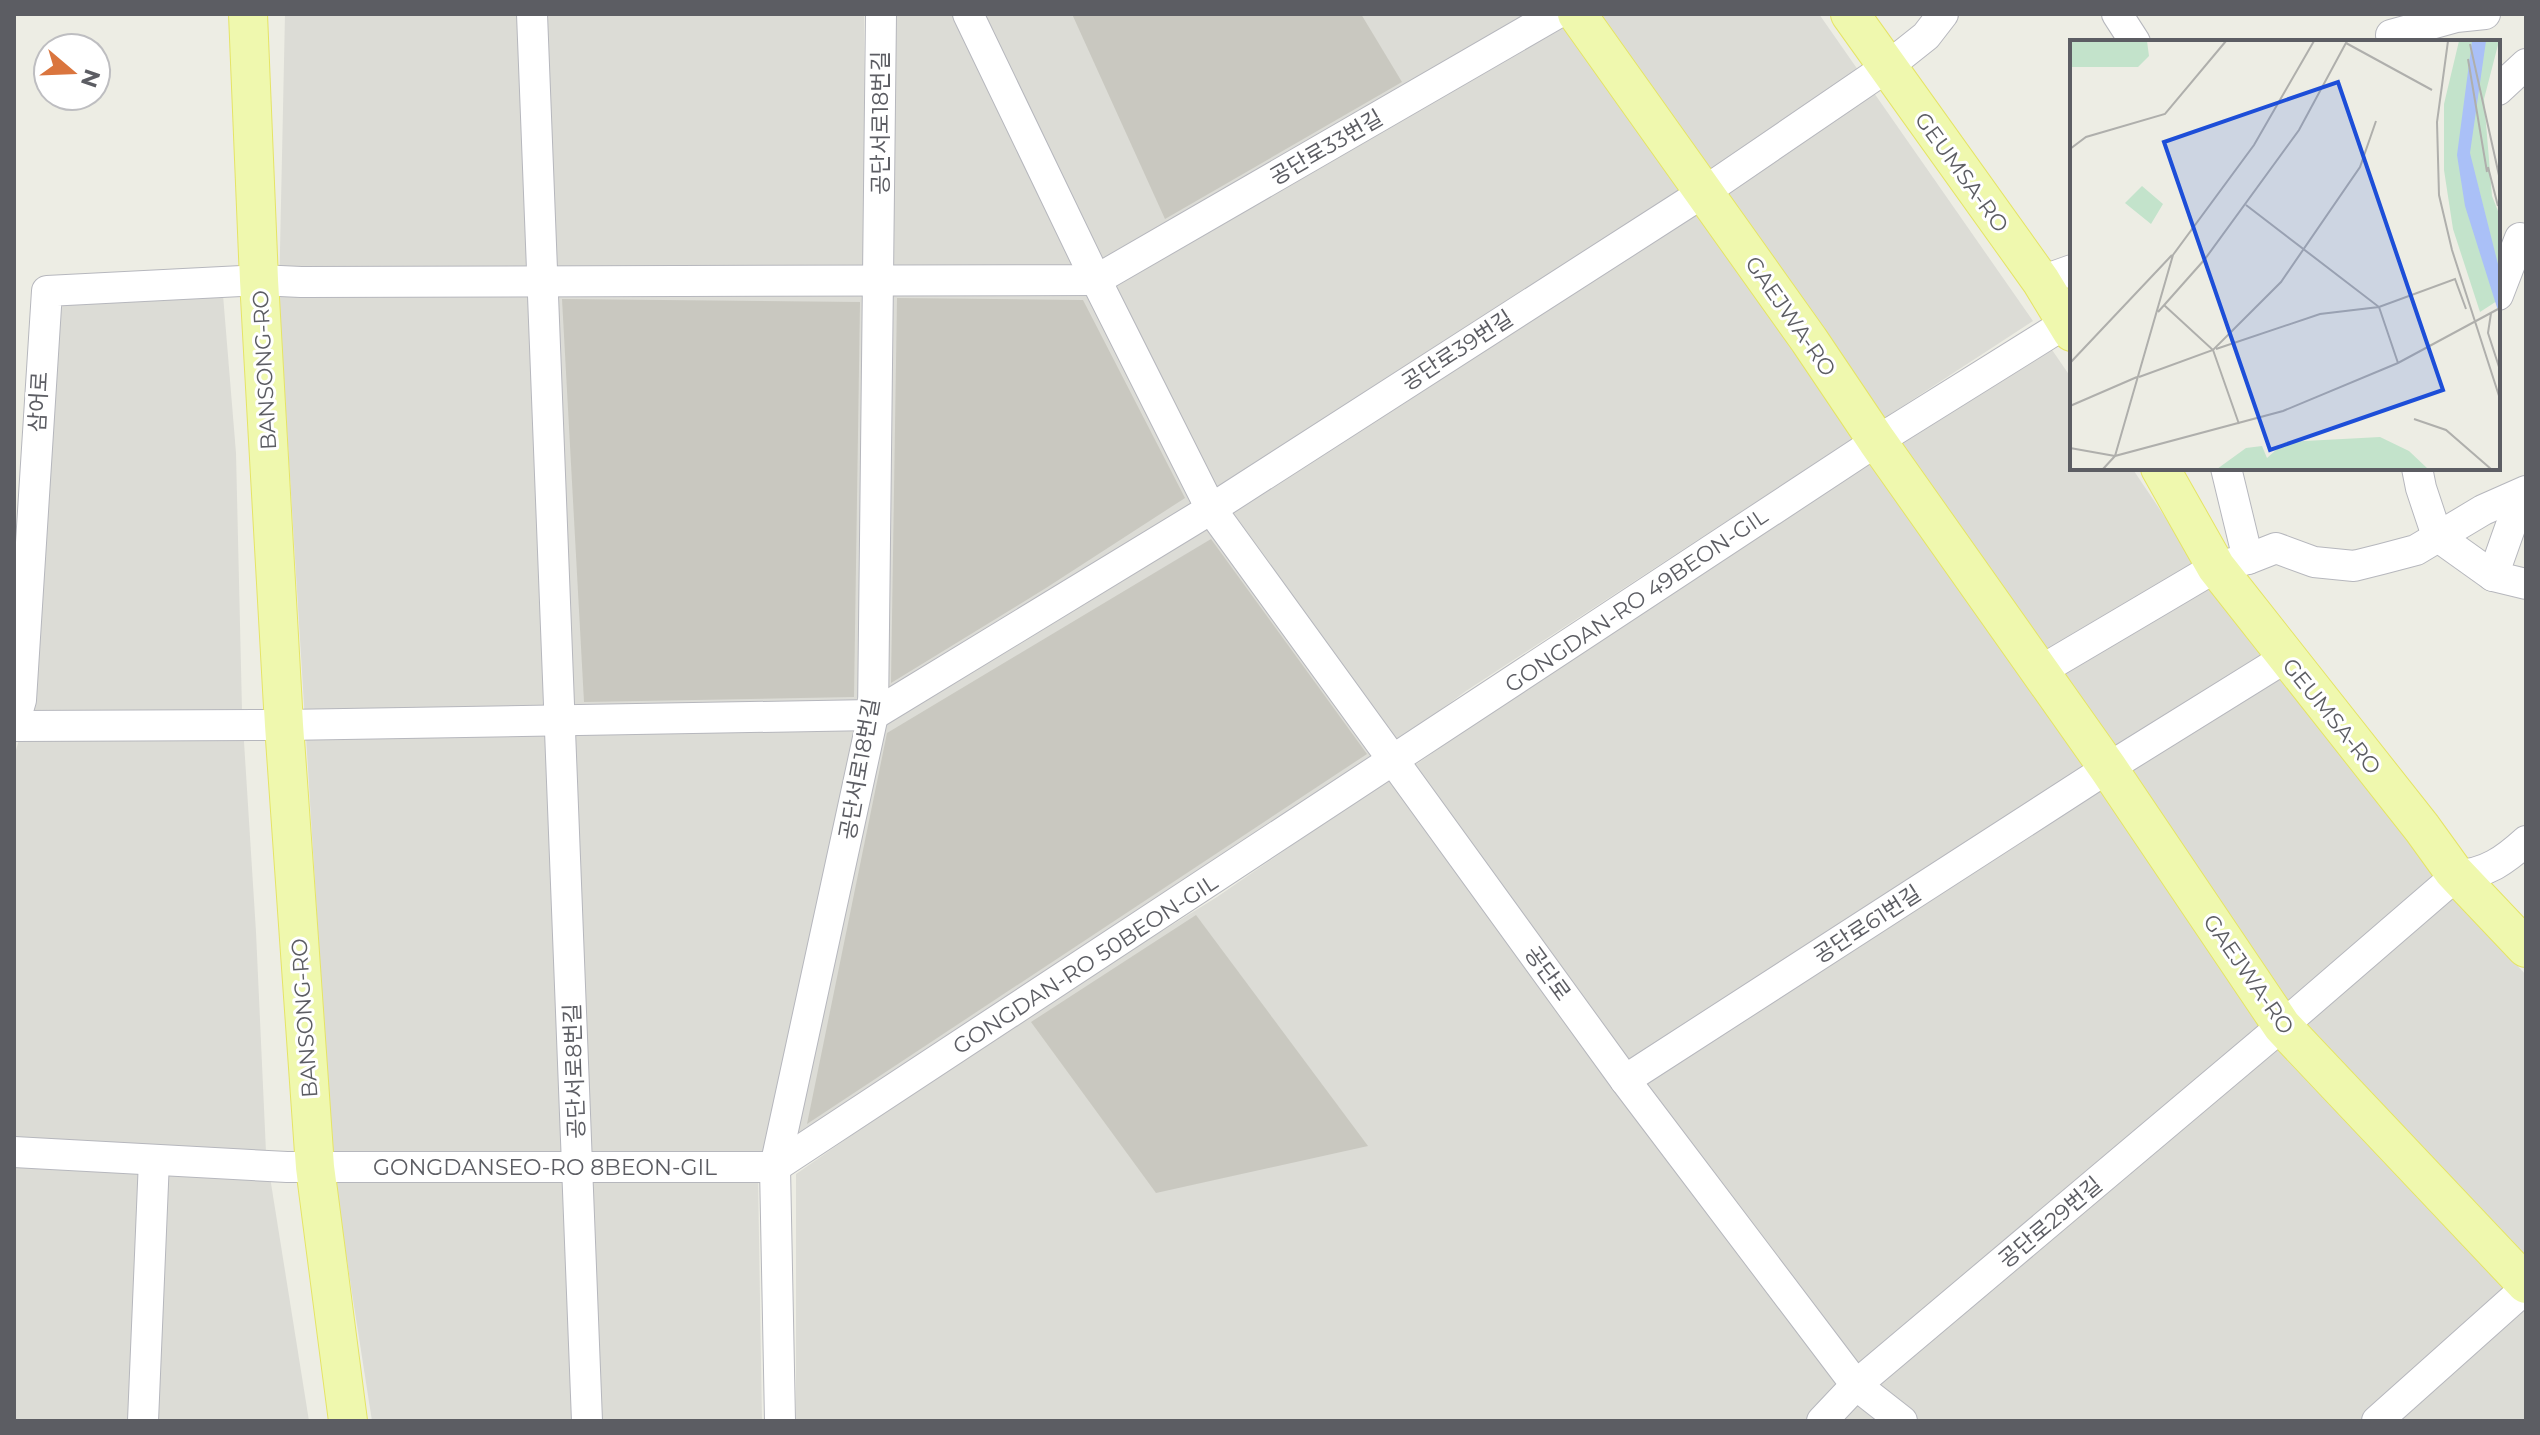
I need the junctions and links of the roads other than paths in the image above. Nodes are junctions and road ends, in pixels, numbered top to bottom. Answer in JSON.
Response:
{"nodes":[{"id":1,"x":248,"y":14,"type":"edge"},
{"id":2,"x":532,"y":14,"type":"edge"},
{"id":3,"x":881,"y":14,"type":"edge"},
{"id":4,"x":968,"y":14,"type":"edge"},
{"id":5,"x":1556,"y":14,"type":"edge"},
{"id":6,"x":1577,"y":14,"type":"edge"},
{"id":7,"x":1850,"y":14,"type":"edge"},
{"id":8,"x":1943,"y":14,"type":"edge"},
{"id":9,"x":2117,"y":14,"type":"edge"},
{"id":10,"x":2485,"y":14,"type":"edge"},
{"id":11,"x":2389,"y":30,"type":"edge"},
{"id":12,"x":2134,"y":40,"type":"edge"},
{"id":13,"x":2526,"y":64,"type":"edge"},
{"id":14,"x":1887,"y":67,"type":"junction"},
{"id":15,"x":2500,"y":88,"type":"edge"},
{"id":16,"x":1704,"y":192,"type":"junction"},
{"id":17,"x":2526,"y":240,"type":"edge"},
{"id":18,"x":2057,"y":276,"type":"edge"},
{"id":19,"x":259,"y":280,"type":"junction"},
{"id":20,"x":542,"y":280,"type":"junction"},
{"id":21,"x":1096,"y":280,"type":"junction"},
{"id":22,"x":879,"y":281,"type":"junction"},
{"id":23,"x":2500,"y":292,"type":"edge"},
{"id":24,"x":2069,"y":327,"type":"edge"},
{"id":25,"x":1877,"y":441,"type":"junction"},
{"id":26,"x":2162,"y":470,"type":"edge"},
{"id":27,"x":2226,"y":470,"type":"edge"},
{"id":28,"x":2417,"y":470,"type":"edge"},
{"id":29,"x":2524,"y":492,"type":"edge"},
{"id":30,"x":1211,"y":509,"type":"junction"},
{"id":31,"x":2437,"y":536,"type":"junction"},
{"id":32,"x":2232,"y":563,"type":"junction"},
{"id":33,"x":2493,"y":576,"type":"junction"},
{"id":34,"x":2526,"y":584,"type":"edge"},
{"id":35,"x":2285,"y":658,"type":"junction"},
{"id":36,"x":2040,"y":671,"type":"junction"},
{"id":37,"x":873,"y":715,"type":"junction"},
{"id":38,"x":560,"y":720,"type":"junction"},
{"id":39,"x":14,"y":725,"type":"edge"},
{"id":40,"x":284,"y":725,"type":"junction"},
{"id":41,"x":1395,"y":760,"type":"junction"},
{"id":42,"x":2108,"y":768,"type":"junction"},
{"id":43,"x":2526,"y":841,"type":"edge"},
{"id":44,"x":2457,"y":875,"type":"junction"},
{"id":45,"x":2526,"y":948,"type":"edge"},
{"id":46,"x":2282,"y":1026,"type":"junction"},
{"id":47,"x":1625,"y":1080,"type":"junction"},
{"id":48,"x":14,"y":1152,"type":"edge"},
{"id":49,"x":154,"y":1160,"type":"junction"},
{"id":50,"x":315,"y":1167,"type":"junction"},
{"id":51,"x":577,"y":1167,"type":"junction"},
{"id":52,"x":775,"y":1167,"type":"junction"},
{"id":53,"x":2526,"y":1286,"type":"edge"},
{"id":54,"x":1856,"y":1385,"type":"junction"},
{"id":55,"x":143,"y":1421,"type":"edge"},
{"id":56,"x":348,"y":1421,"type":"edge"},
{"id":57,"x":587,"y":1421,"type":"edge"},
{"id":58,"x":780,"y":1421,"type":"edge"},
{"id":59,"x":1822,"y":1421,"type":"edge"},
{"id":60,"x":1902,"y":1421,"type":"edge"},
{"id":61,"x":2377,"y":1421,"type":"edge"}],
"edges":[{"from":1,"to":19,"type":"main road","name":"BANSONG-RO"},
{"from":2,"to":20,"type":"street","name":"공단서로8번길"},
{"from":3,"to":22,"type":"street","name":"공단서로18번길"},
{"from":4,"to":21,"type":"street","name":"공단로"},
{"from":5,"to":21,"type":"street","name":"공단로33번길"},
{"from":6,"to":16,"type":"main road","name":"GAEJWA-RO"},
{"from":7,"to":14,"type":"main road","name":"GEUMSA-RO"},
{"from":8,"to":14,"type":"street"},
{"from":9,"to":12,"type":"street"},
{"from":10,"to":11,"type":"street"},
{"from":13,"to":15,"type":"street"},
{"from":14,"to":16,"type":"street"},
{"from":14,"to":18,"type":"main road","name":"GEUMSA-RO"},
{"from":16,"to":25,"type":"main road","name":"GAEJWA-RO"},
{"from":16,"to":30,"type":"street","name":"공단로39번길"},
{"from":17,"to":23,"type":"street"},
{"from":18,"to":24,"type":"main road","name":"GEUMSA-RO"},
{"from":19,"to":20,"type":"street"},
{"from":19,"to":39,"type":"street","name":"삼어로"},
{"from":19,"to":40,"type":"main road","name":"BANSONG-RO"},
{"from":20,"to":22,"type":"street"},
{"from":20,"to":38,"type":"street","name":"공단서로8번길"},
{"from":21,"to":22,"type":"street"},
{"from":21,"to":30,"type":"street","name":"공단로"},
{"from":22,"to":37,"type":"street","name":"공단서로18번길"},
{"from":24,"to":25,"type":"street"},
{"from":25,"to":36,"type":"main road","name":"GAEJWA-RO"},
{"from":25,"to":41,"type":"street","name":"GONGDAN-RO 49BEON-GIL"},
{"from":26,"to":32,"type":"main road","name":"GEUMSA-RO"},
{"from":27,"to":32,"type":"street"},
{"from":28,"to":31,"type":"street"},
{"from":29,"to":31,"type":"street"},
{"from":29,"to":33,"type":"street"},
{"from":30,"to":37,"type":"street"},
{"from":30,"to":41,"type":"street","name":"공단로"},
{"from":31,"to":32,"type":"street"},
{"from":31,"to":33,"type":"street"},
{"from":32,"to":35,"type":"main road","name":"GEUMSA-RO"},
{"from":32,"to":36,"type":"street"},
{"from":33,"to":34,"type":"street"},
{"from":35,"to":42,"type":"street","name":"공단로61번길"},
{"from":35,"to":44,"type":"main road","name":"GEUMSA-RO"},
{"from":36,"to":42,"type":"main road","name":"GAEJWA-RO"},
{"from":37,"to":38,"type":"street"},
{"from":37,"to":52,"type":"street","name":"공단서로18번길"},
{"from":38,"to":40,"type":"street"},
{"from":38,"to":51,"type":"street","name":"공단서로8번길"},
{"from":39,"to":40,"type":"street"},
{"from":40,"to":50,"type":"main road","name":"BANSONG-RO"},
{"from":41,"to":47,"type":"street","name":"공단로"},
{"from":41,"to":52,"type":"street","name":"GONGDAN-RO 50BEON-GIL"},
{"from":42,"to":46,"type":"main road","name":"GAEJWA-RO"},
{"from":42,"to":47,"type":"street","name":"공단로61번길"},
{"from":43,"to":44,"type":"street"},
{"from":44,"to":45,"type":"main road","name":"GEUMSA-RO"},
{"from":44,"to":46,"type":"street","name":"공단로29번길"},
{"from":46,"to":53,"type":"main road","name":"GAEJWA-RO"},
{"from":46,"to":54,"type":"street","name":"공단로29번길"},
{"from":47,"to":54,"type":"street","name":"공단로"},
{"from":48,"to":49,"type":"street"},
{"from":49,"to":50,"type":"street"},
{"from":49,"to":55,"type":"street"},
{"from":50,"to":51,"type":"street","name":"GONGDANSEO-RO 8BEON-GIL"},
{"from":50,"to":56,"type":"main road","name":"BANSONG-RO"},
{"from":51,"to":52,"type":"street","name":"GONGDANSEO-RO 8BEON-GIL"},
{"from":51,"to":57,"type":"street","name":"공단서로8번길"},
{"from":52,"to":58,"type":"street","name":"공단서로18번길"},
{"from":53,"to":61,"type":"street"},
{"from":54,"to":59,"type":"street","name":"공단로29번길"},
{"from":54,"to":60,"type":"street","name":"공단로"}]}
